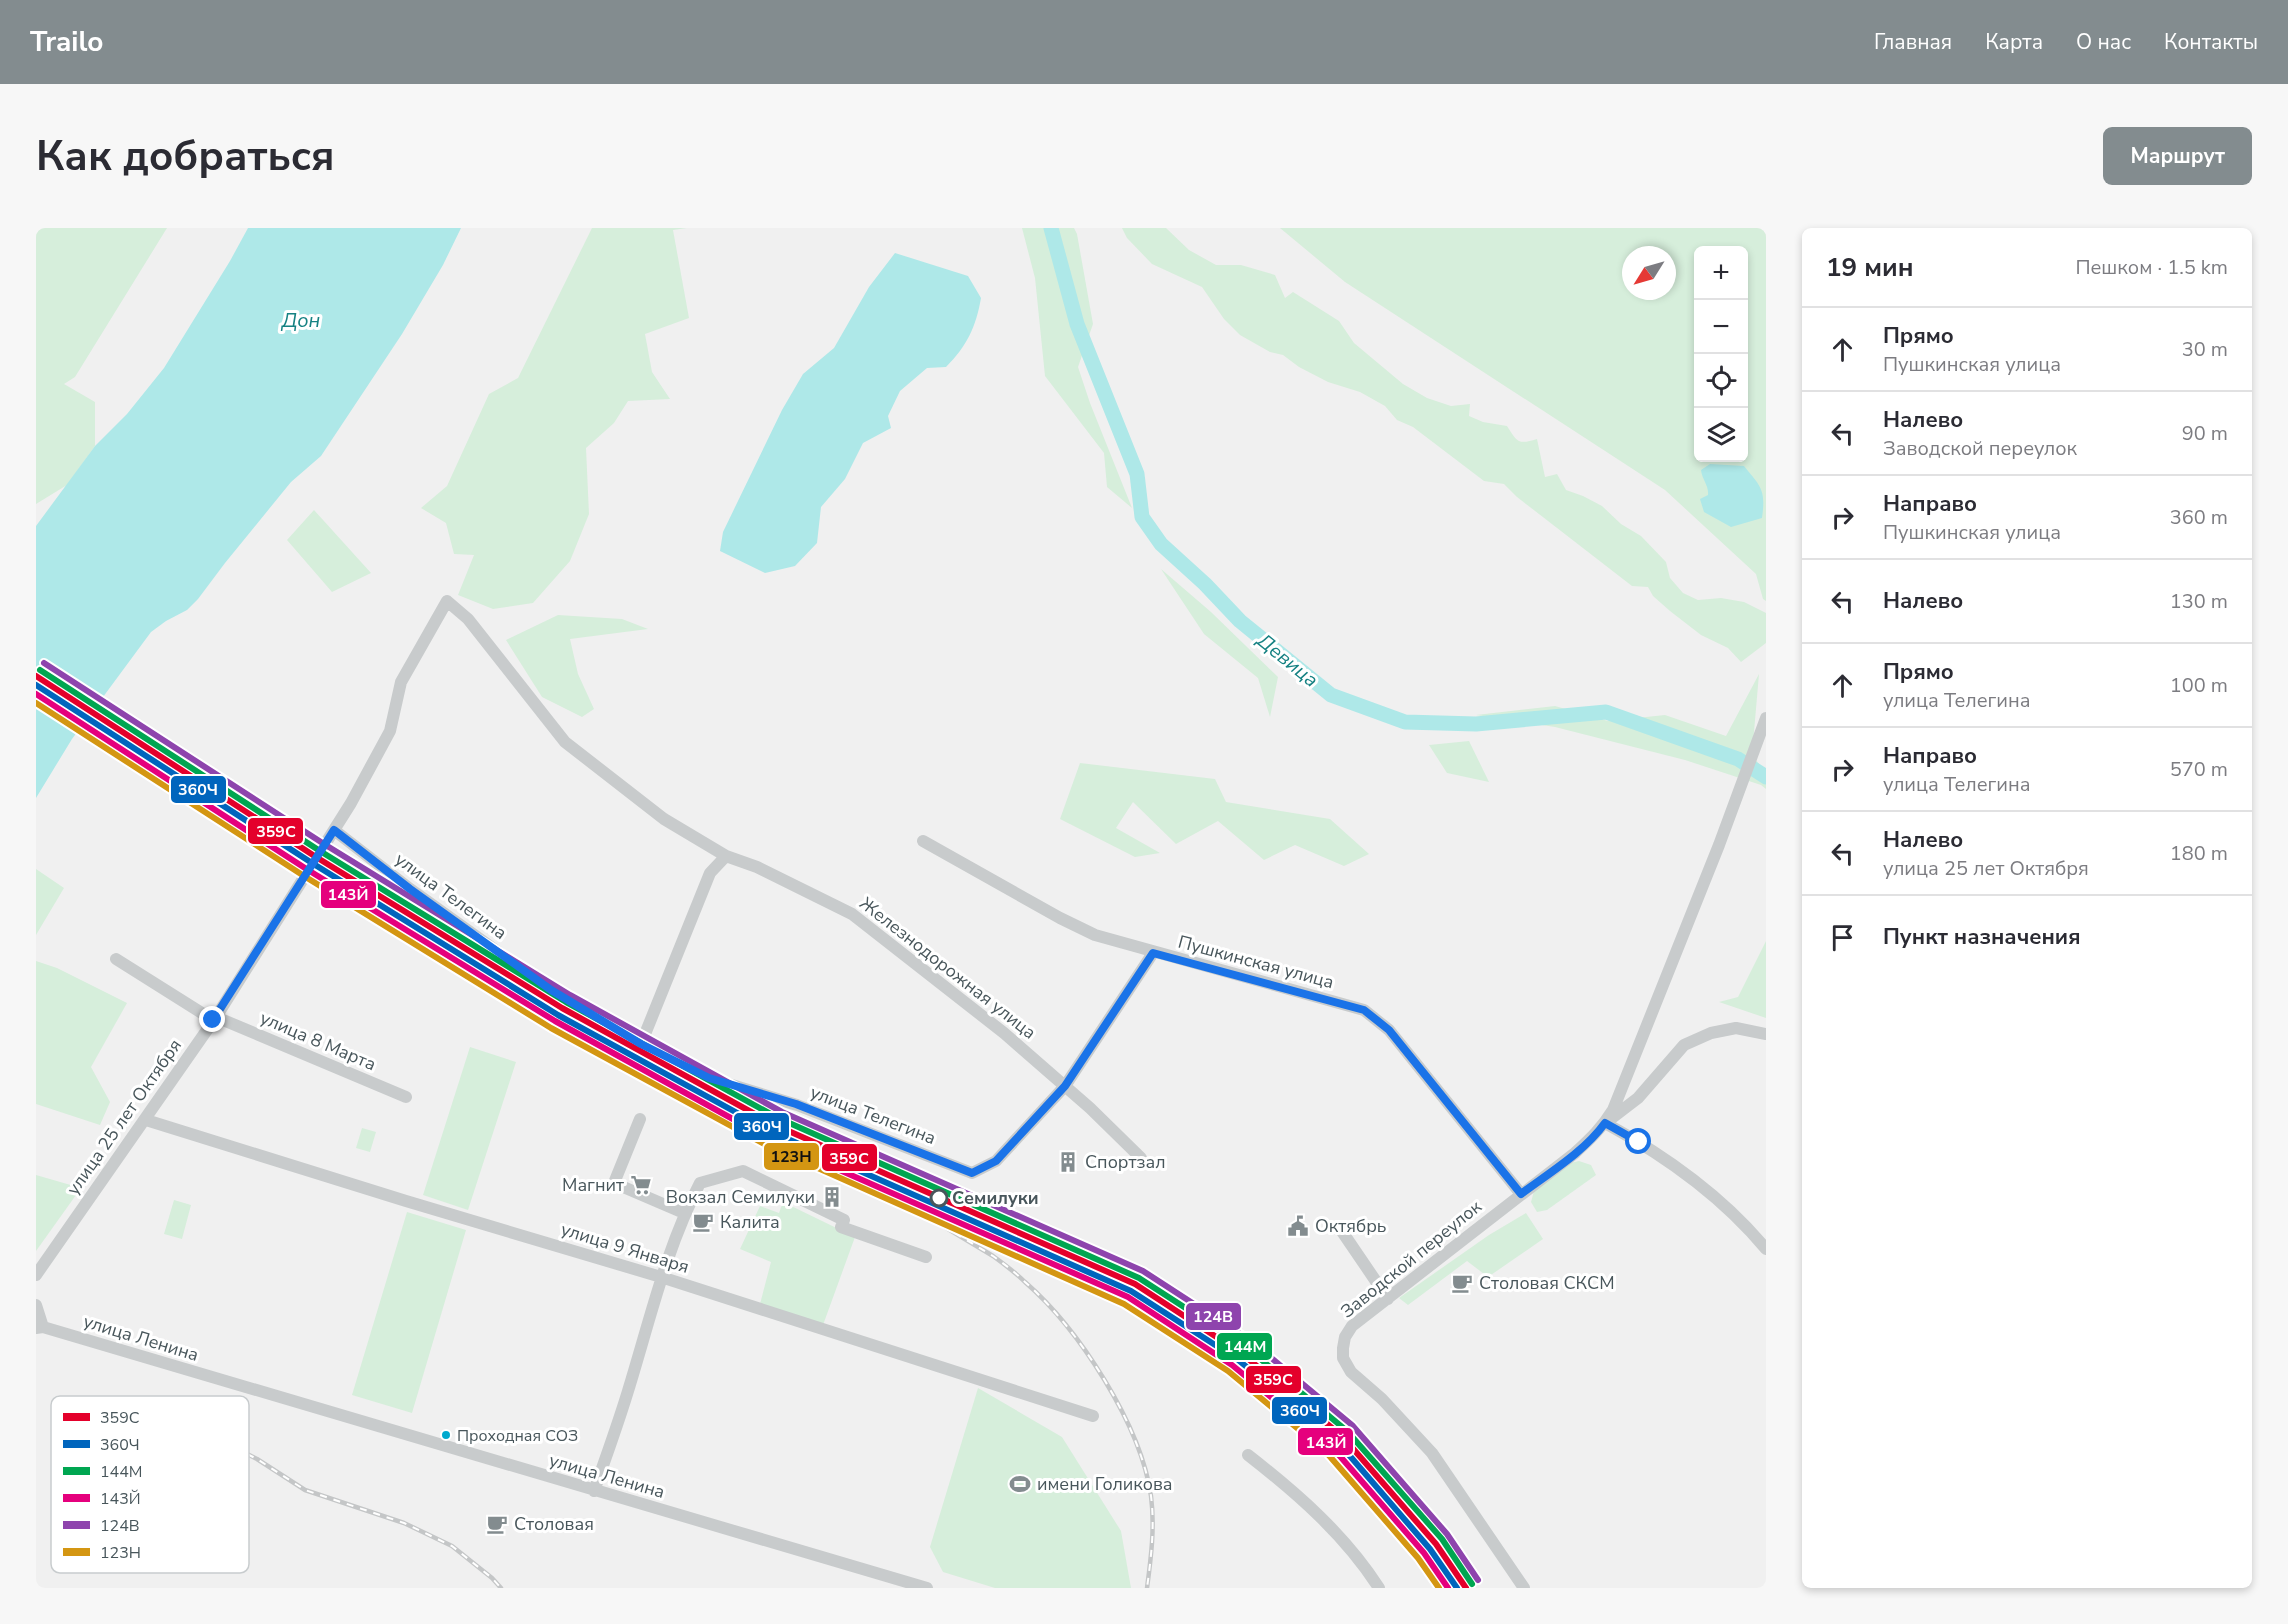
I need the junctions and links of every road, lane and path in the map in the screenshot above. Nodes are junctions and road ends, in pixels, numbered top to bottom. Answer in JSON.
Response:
{"nodes":[{"id":1,"x":447,"y":601,"type":"joint"},
{"id":2,"x":1766,"y":718,"type":"edge"},
{"id":3,"x":334,"y":830,"type":"junction"},
{"id":4,"x":923,"y":841,"type":"dead end"},
{"id":5,"x":726,"y":856,"type":"junction"},
{"id":6,"x":1153,"y":953,"type":"junction"},
{"id":7,"x":116,"y":959,"type":"dead end"},
{"id":8,"x":214,"y":1019,"type":"junction"},
{"id":9,"x":1766,"y":1034,"type":"edge"},
{"id":10,"x":641,"y":1044,"type":"junction"},
{"id":11,"x":1065,"y":1086,"type":"junction"},
{"id":12,"x":406,"y":1097,"type":"dead end"},
{"id":13,"x":640,"y":1119,"type":"dead end"},
{"id":14,"x":146,"y":1120,"type":"junction"},
{"id":15,"x":1605,"y":1123,"type":"junction"},
{"id":16,"x":1141,"y":1158,"type":"dead end"},
{"id":17,"x":1521,"y":1194,"type":"junction"},
{"id":18,"x":684,"y":1213,"type":"junction"},
{"id":19,"x":1338,"y":1227,"type":"dead end"},
{"id":20,"x":1766,"y":1249,"type":"edge"},
{"id":21,"x":926,"y":1257,"type":"dead end"},
{"id":22,"x":36,"y":1275,"type":"edge"},
{"id":23,"x":661,"y":1277,"type":"junction"},
{"id":24,"x":1388,"y":1299,"type":"junction"},
{"id":25,"x":36,"y":1305,"type":"edge"},
{"id":26,"x":39,"y":1327,"type":"edge"},
{"id":27,"x":1093,"y":1416,"type":"dead end"},
{"id":28,"x":1248,"y":1455,"type":"dead end"},
{"id":29,"x":594,"y":1491,"type":"junction"},
{"id":30,"x":927,"y":1588,"type":"edge"},
{"id":31,"x":1379,"y":1588,"type":"edge"},
{"id":32,"x":1524,"y":1588,"type":"edge"}],
"edges":[{"from":1,"to":3,"type":"street","name":"улица 25 лет Октября"},
{"from":1,"to":5,"type":"street","name":"Железнодорожная улица"},
{"from":2,"to":15,"type":"street"},
{"from":3,"to":8,"type":"street","name":"улица 25 лет Октября"},
{"from":3,"to":10,"type":"street","name":"улица Телегина"},
{"from":4,"to":6,"type":"street","name":"Пушкинская улица"},
{"from":5,"to":10,"type":"street"},
{"from":5,"to":11,"type":"street","name":"Железнодорожная улица"},
{"from":6,"to":11,"type":"street","name":"улица Телегина"},
{"from":6,"to":17,"type":"street","name":"Пушкинская улица"},
{"from":7,"to":8,"type":"street","name":"улица 8 Марта"},
{"from":8,"to":12,"type":"street","name":"улица 8 Марта"},
{"from":8,"to":14,"type":"street","name":"улица 25 лет Октября"},
{"from":9,"to":15,"type":"street"},
{"from":10,"to":11,"type":"street","name":"улица Телегина"},
{"from":11,"to":16,"type":"street","name":"Железнодорожная улица"},
{"from":13,"to":18,"type":"street"},
{"from":14,"to":22,"type":"street","name":"улица 25 лет Октября"},
{"from":14,"to":23,"type":"street","name":"улица 9 Января"},
{"from":15,"to":17,"type":"street","name":"Заводской переулок"},
{"from":15,"to":20,"type":"street"},
{"from":17,"to":24,"type":"street","name":"Заводской переулок"},
{"from":18,"to":21,"type":"street"},
{"from":18,"to":23,"type":"street"},
{"from":19,"to":24,"type":"street"},
{"from":23,"to":27,"type":"street","name":"улица 9 Января"},
{"from":23,"to":29,"type":"street"},
{"from":24,"to":32,"type":"street","name":"Заводской переулок"},
{"from":25,"to":26,"type":"street"},
{"from":26,"to":29,"type":"street","name":"улица Ленина"},
{"from":28,"to":31,"type":"street"},
{"from":29,"to":30,"type":"street","name":"улица Ленина"}]}
